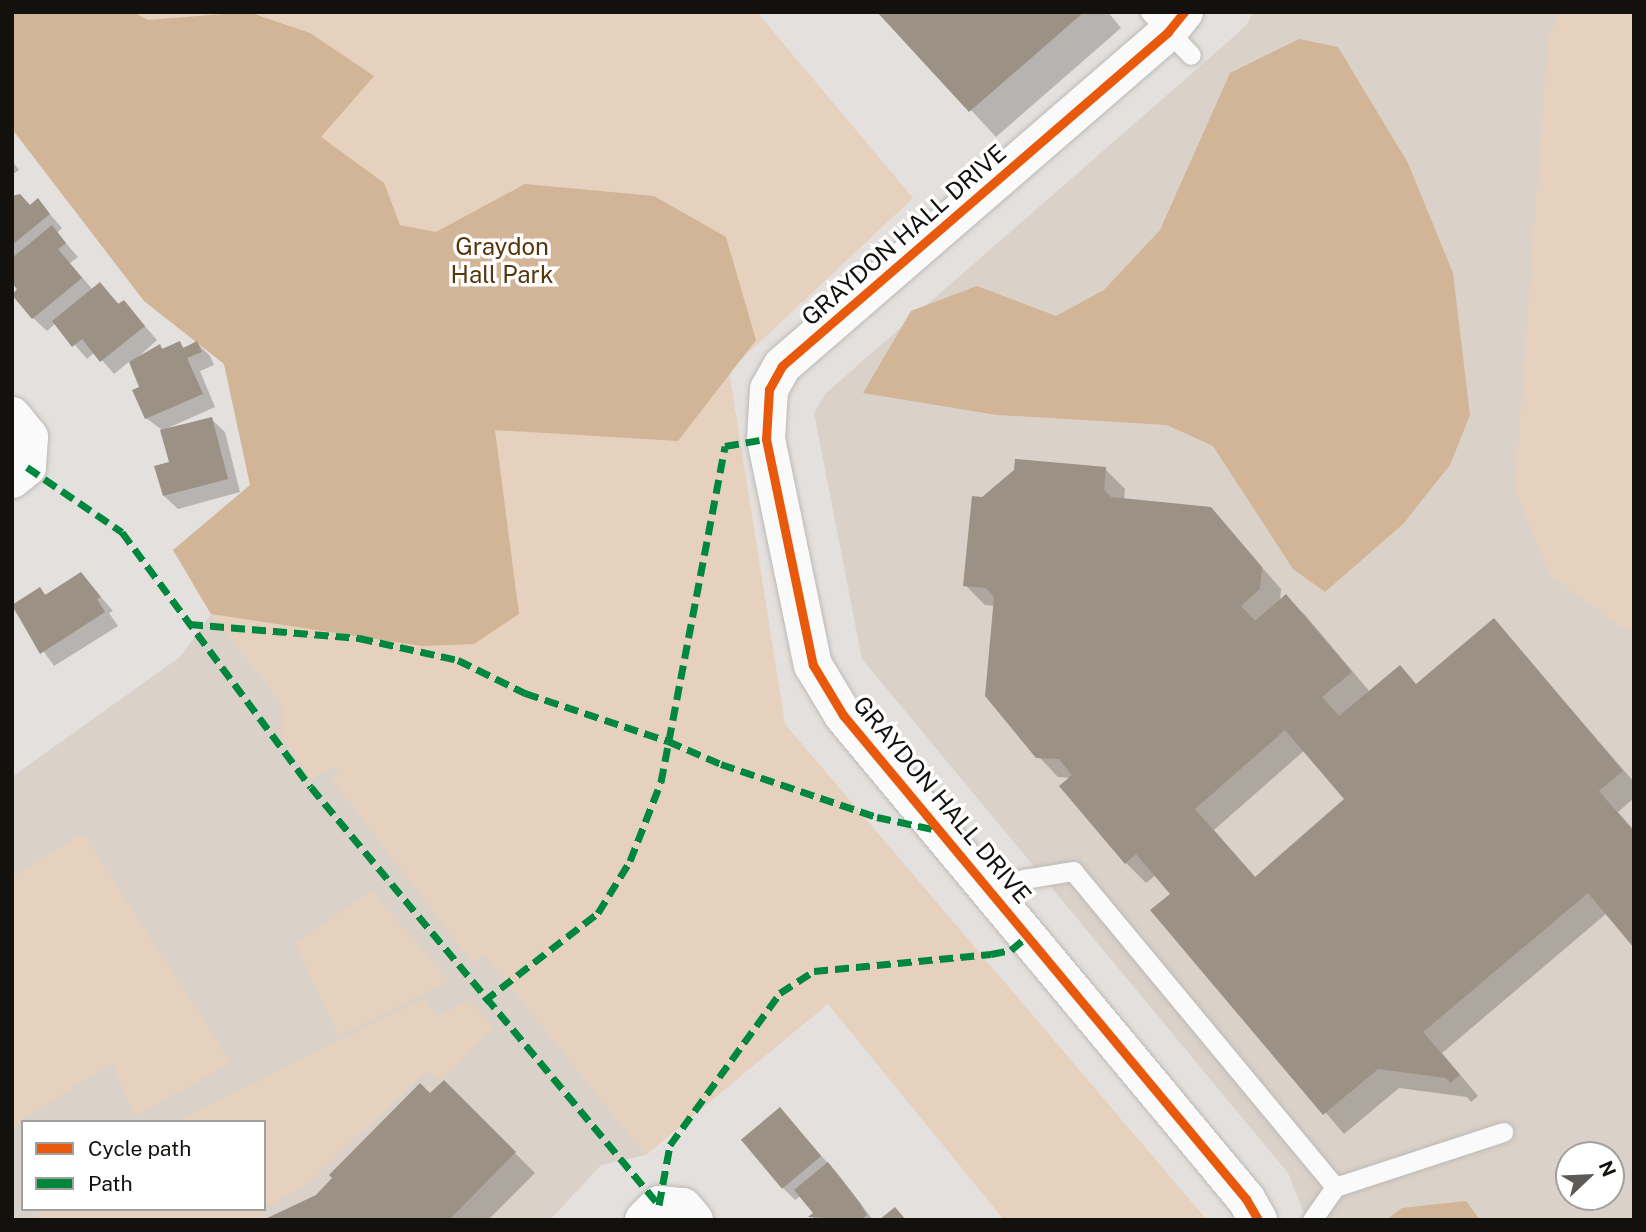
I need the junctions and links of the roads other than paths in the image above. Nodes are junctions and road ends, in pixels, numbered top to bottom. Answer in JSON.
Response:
{"nodes":[{"id":1,"x":1173,"y":28,"type":"edge"},
{"id":2,"x":12,"y":416,"type":"edge"},
{"id":3,"x":12,"y":479,"type":"edge"},
{"id":4,"x":998,"y":897,"type":"junction"},
{"id":5,"x":1503,"y":1132,"type":"dead end"},
{"id":6,"x":1335,"y":1187,"type":"junction"},
{"id":7,"x":644,"y":1220,"type":"edge"},
{"id":8,"x":694,"y":1220,"type":"edge"},
{"id":9,"x":1258,"y":1220,"type":"edge"},
{"id":10,"x":1312,"y":1220,"type":"edge"}],
"edges":[{"from":1,"to":4,"type":"street","name":"GRAYDON HALL DRIVE"},
{"from":2,"to":3,"type":"street"},
{"from":4,"to":6,"type":"lane"},
{"from":4,"to":9,"type":"street","name":"GRAYDON HALL DRIVE"},
{"from":5,"to":6,"type":"lane"},
{"from":6,"to":10,"type":"lane"},
{"from":7,"to":8,"type":"street"}]}
